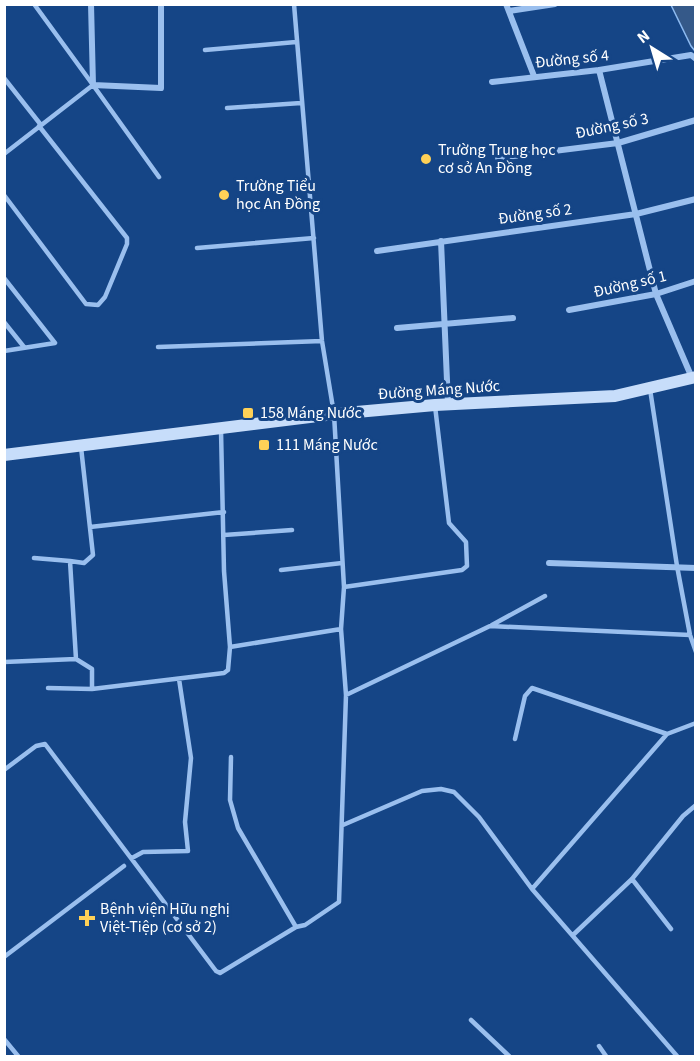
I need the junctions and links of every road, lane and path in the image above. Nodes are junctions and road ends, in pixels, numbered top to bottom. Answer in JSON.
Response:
{"nodes":[{"id":1,"x":34,"y":4,"type":"edge"},
{"id":2,"x":91,"y":4,"type":"edge"},
{"id":3,"x":161,"y":4,"type":"edge"},
{"id":4,"x":294,"y":4,"type":"edge"},
{"id":5,"x":555,"y":4,"type":"edge"},
{"id":6,"x":507,"y":8,"type":"edge"},
{"id":7,"x":296,"y":42,"type":"junction"},
{"id":8,"x":205,"y":50,"type":"dead end"},
{"id":9,"x":693,"y":57,"type":"edge"},
{"id":10,"x":599,"y":70,"type":"junction"},
{"id":11,"x":534,"y":76,"type":"junction"},
{"id":12,"x":4,"y":78,"type":"edge"},
{"id":13,"x":492,"y":82,"type":"dead end"},
{"id":14,"x":93,"y":86,"type":"junction"},
{"id":15,"x":301,"y":104,"type":"junction"},
{"id":16,"x":227,"y":108,"type":"dead end"},
{"id":17,"x":696,"y":120,"type":"edge"},
{"id":18,"x":40,"y":125,"type":"junction"},
{"id":19,"x":618,"y":142,"type":"junction"},
{"id":20,"x":4,"y":154,"type":"edge"},
{"id":21,"x":498,"y":158,"type":"dead end"},
{"id":22,"x":159,"y":177,"type":"dead end"},
{"id":23,"x":4,"y":195,"type":"edge"},
{"id":24,"x":696,"y":199,"type":"edge"},
{"id":25,"x":636,"y":214,"type":"junction"},
{"id":26,"x":314,"y":238,"type":"junction"},
{"id":27,"x":441,"y":242,"type":"junction"},
{"id":28,"x":197,"y":248,"type":"dead end"},
{"id":29,"x":377,"y":250,"type":"dead end"},
{"id":30,"x":4,"y":278,"type":"edge"},
{"id":31,"x":696,"y":281,"type":"edge"},
{"id":32,"x":656,"y":294,"type":"junction"},
{"id":33,"x":569,"y":310,"type":"dead end"},
{"id":34,"x":513,"y":318,"type":"dead end"},
{"id":35,"x":4,"y":322,"type":"edge"},
{"id":36,"x":444,"y":324,"type":"junction"},
{"id":37,"x":397,"y":328,"type":"dead end"},
{"id":38,"x":322,"y":341,"type":"junction"},
{"id":39,"x":158,"y":346,"type":"dead end"},
{"id":40,"x":24,"y":347,"type":"junction"},
{"id":41,"x":4,"y":351,"type":"edge"},
{"id":42,"x":694,"y":378,"type":"edge"},
{"id":43,"x":650,"y":389,"type":"junction"},
{"id":44,"x":448,"y":404,"type":"junction"},
{"id":45,"x":435,"y":405,"type":"junction"},
{"id":46,"x":334,"y":414,"type":"junction"},
{"id":47,"x":221,"y":430,"type":"junction"},
{"id":48,"x":81,"y":444,"type":"junction"},
{"id":49,"x":4,"y":455,"type":"edge"},
{"id":50,"x":224,"y":512,"type":"junction"},
{"id":51,"x":90,"y":527,"type":"junction"},
{"id":52,"x":292,"y":530,"type":"dead end"},
{"id":53,"x":224,"y":535,"type":"junction"},
{"id":54,"x":34,"y":558,"type":"dead end"},
{"id":55,"x":70,"y":561,"type":"junction"},
{"id":56,"x":342,"y":563,"type":"junction"},
{"id":57,"x":549,"y":563,"type":"dead end"},
{"id":58,"x":677,"y":566,"type":"junction"},
{"id":59,"x":696,"y":568,"type":"edge"},
{"id":60,"x":282,"y":570,"type":"dead end"},
{"id":61,"x":344,"y":587,"type":"junction"},
{"id":62,"x":545,"y":596,"type":"dead end"},
{"id":63,"x":490,"y":626,"type":"junction"},
{"id":64,"x":342,"y":629,"type":"junction"},
{"id":65,"x":690,"y":635,"type":"junction"},
{"id":66,"x":230,"y":647,"type":"junction"},
{"id":67,"x":696,"y":652,"type":"edge"},
{"id":68,"x":76,"y":659,"type":"junction"},
{"id":69,"x":4,"y":662,"type":"edge"},
{"id":70,"x":178,"y":679,"type":"junction"},
{"id":71,"x":48,"y":688,"type":"dead end"},
{"id":72,"x":92,"y":689,"type":"junction"},
{"id":73,"x":345,"y":695,"type":"junction"},
{"id":74,"x":696,"y":723,"type":"edge"},
{"id":75,"x":667,"y":734,"type":"junction"},
{"id":76,"x":515,"y":739,"type":"dead end"},
{"id":77,"x":231,"y":756,"type":"dead end"},
{"id":78,"x":4,"y":770,"type":"edge"},
{"id":79,"x":696,"y":806,"type":"edge"},
{"id":80,"x":343,"y":825,"type":"junction"},
{"id":81,"x":132,"y":858,"type":"junction"},
{"id":82,"x":124,"y":866,"type":"dead end"},
{"id":83,"x":632,"y":879,"type":"junction"},
{"id":84,"x":532,"y":889,"type":"junction"},
{"id":85,"x":296,"y":927,"type":"junction"},
{"id":86,"x":671,"y":929,"type":"dead end"},
{"id":87,"x":573,"y":935,"type":"junction"},
{"id":88,"x":4,"y":957,"type":"edge"},
{"id":89,"x":471,"y":1020,"type":"dead end"},
{"id":90,"x":4,"y":1039,"type":"edge"},
{"id":91,"x":599,"y":1046,"type":"dead end"},
{"id":92,"x":18,"y":1056,"type":"edge"},
{"id":93,"x":509,"y":1056,"type":"edge"},
{"id":94,"x":606,"y":1056,"type":"edge"},
{"id":95,"x":677,"y":1056,"type":"edge"}],
"edges":[{"from":1,"to":14,"type":"lane"},
{"from":2,"to":14,"type":"street"},
{"from":3,"to":14,"type":"street"},
{"from":4,"to":7,"type":"lane"},
{"from":5,"to":6,"type":"street"},
{"from":6,"to":11,"type":"street"},
{"from":7,"to":8,"type":"lane"},
{"from":7,"to":15,"type":"lane"},
{"from":9,"to":10,"type":"street","name":"Đường số 4"},
{"from":10,"to":11,"type":"street","name":"Đường số 4"},
{"from":10,"to":19,"type":"street"},
{"from":11,"to":13,"type":"street","name":"Đường số 4"},
{"from":12,"to":18,"type":"lane"},
{"from":14,"to":18,"type":"lane"},
{"from":14,"to":22,"type":"lane"},
{"from":15,"to":16,"type":"lane"},
{"from":15,"to":26,"type":"lane"},
{"from":17,"to":19,"type":"street","name":"Đường số 3"},
{"from":18,"to":20,"type":"lane"},
{"from":18,"to":23,"type":"lane"},
{"from":19,"to":21,"type":"street","name":"Đường số 3"},
{"from":19,"to":25,"type":"street"},
{"from":24,"to":25,"type":"street","name":"Đường số 2"},
{"from":25,"to":27,"type":"street","name":"Đường số 2"},
{"from":25,"to":32,"type":"street"},
{"from":26,"to":28,"type":"lane"},
{"from":26,"to":38,"type":"lane"},
{"from":27,"to":29,"type":"street","name":"Đường số 2"},
{"from":27,"to":36,"type":"street"},
{"from":30,"to":40,"type":"lane"},
{"from":31,"to":32,"type":"street","name":"Đường số 1"},
{"from":32,"to":33,"type":"street","name":"Đường số 1"},
{"from":32,"to":42,"type":"street"},
{"from":34,"to":36,"type":"street"},
{"from":35,"to":40,"type":"lane"},
{"from":36,"to":37,"type":"street"},
{"from":36,"to":44,"type":"street"},
{"from":38,"to":39,"type":"lane"},
{"from":38,"to":46,"type":"lane"},
{"from":40,"to":41,"type":"lane"},
{"from":42,"to":43,"type":"main road","name":"Đường Máng Nước"},
{"from":43,"to":44,"type":"main road","name":"Đường Máng Nước"},
{"from":43,"to":58,"type":"lane"},
{"from":44,"to":45,"type":"main road","name":"Đường Máng Nước"},
{"from":45,"to":46,"type":"main road","name":"Đường Máng Nước"},
{"from":45,"to":61,"type":"lane"},
{"from":46,"to":47,"type":"main road","name":"Đường Máng Nước"},
{"from":46,"to":56,"type":"lane"},
{"from":47,"to":48,"type":"main road","name":"Đường Máng Nước"},
{"from":47,"to":50,"type":"lane"},
{"from":48,"to":49,"type":"main road","name":"Đường Máng Nước"},
{"from":48,"to":51,"type":"lane"},
{"from":50,"to":51,"type":"lane"},
{"from":50,"to":53,"type":"lane"},
{"from":51,"to":55,"type":"lane"},
{"from":52,"to":53,"type":"lane"},
{"from":53,"to":66,"type":"lane"},
{"from":54,"to":55,"type":"lane"},
{"from":55,"to":68,"type":"lane"},
{"from":56,"to":60,"type":"lane"},
{"from":56,"to":61,"type":"lane"},
{"from":57,"to":58,"type":"street"},
{"from":58,"to":59,"type":"street"},
{"from":58,"to":65,"type":"lane"},
{"from":61,"to":64,"type":"lane"},
{"from":62,"to":63,"type":"lane"},
{"from":63,"to":65,"type":"lane"},
{"from":63,"to":73,"type":"lane"},
{"from":64,"to":66,"type":"lane"},
{"from":64,"to":73,"type":"lane"},
{"from":65,"to":67,"type":"lane"},
{"from":66,"to":70,"type":"lane"},
{"from":68,"to":69,"type":"lane"},
{"from":68,"to":72,"type":"lane"},
{"from":70,"to":72,"type":"lane"},
{"from":70,"to":81,"type":"lane"},
{"from":71,"to":72,"type":"lane"},
{"from":73,"to":80,"type":"lane"},
{"from":74,"to":75,"type":"lane"},
{"from":75,"to":76,"type":"lane"},
{"from":75,"to":84,"type":"lane"},
{"from":77,"to":85,"type":"lane"},
{"from":78,"to":81,"type":"lane"},
{"from":79,"to":83,"type":"lane"},
{"from":80,"to":84,"type":"lane"},
{"from":80,"to":85,"type":"lane"},
{"from":81,"to":85,"type":"lane"},
{"from":82,"to":88,"type":"lane"},
{"from":83,"to":86,"type":"lane"},
{"from":83,"to":87,"type":"lane"},
{"from":84,"to":87,"type":"lane"},
{"from":87,"to":95,"type":"lane"},
{"from":89,"to":93,"type":"lane"},
{"from":90,"to":92,"type":"lane"},
{"from":91,"to":94,"type":"lane"}]}
